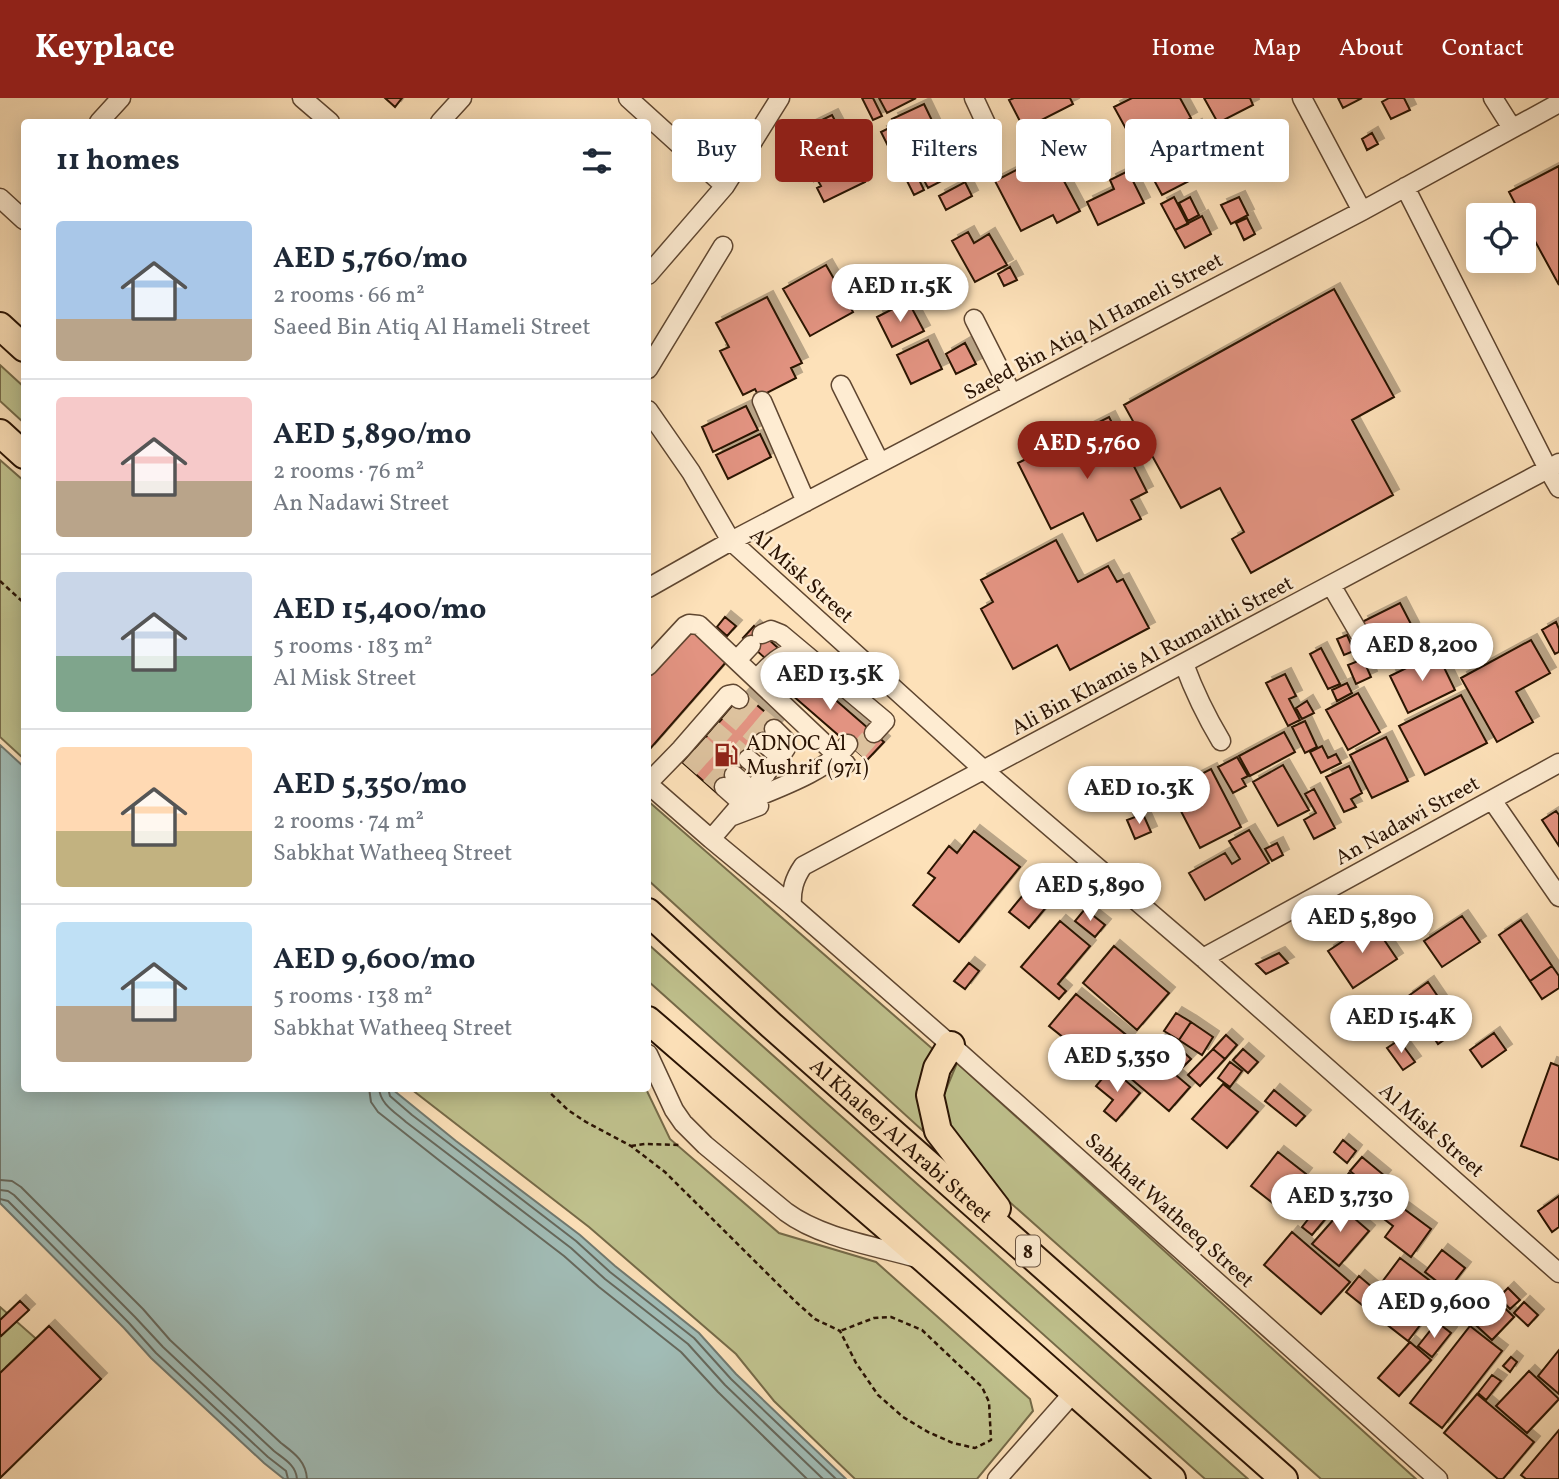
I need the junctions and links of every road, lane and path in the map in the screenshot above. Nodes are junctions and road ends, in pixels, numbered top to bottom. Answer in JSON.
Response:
{"nodes":[{"id":1,"x":121,"y":98,"type":"edge"},
{"id":2,"x":302,"y":98,"type":"edge"},
{"id":3,"x":462,"y":98,"type":"edge"},
{"id":4,"x":628,"y":98,"type":"edge"},
{"id":5,"x":780,"y":98,"type":"edge"},
{"id":6,"x":974,"y":98,"type":"edge"},
{"id":7,"x":1302,"y":98,"type":"edge"},
{"id":8,"x":1493,"y":98,"type":"edge"},
{"id":9,"x":1559,"y":103,"type":"edge"},
{"id":10,"x":102,"y":119,"type":"edge"},
{"id":11,"x":326,"y":119,"type":"edge"},
{"id":12,"x":443,"y":119,"type":"edge"},
{"id":13,"x":984,"y":119,"type":"edge"},
{"id":14,"x":1512,"y":128,"type":"junction"},
{"id":15,"x":725,"y":186,"type":"junction"},
{"id":16,"x":1405,"y":187,"type":"junction"},
{"id":17,"x":0,"y":198,"type":"edge"},
{"id":18,"x":21,"y":211,"type":"edge"},
{"id":19,"x":1362,"y":211,"type":"junction"},
{"id":20,"x":723,"y":246,"type":"dead end"},
{"id":21,"x":651,"y":272,"type":"edge"},
{"id":22,"x":974,"y":319,"type":"dead end"},
{"id":23,"x":0,"y":326,"type":"edge"},
{"id":24,"x":21,"y":345,"type":"edge"},
{"id":25,"x":651,"y":364,"type":"edge"},
{"id":26,"x":841,"y":385,"type":"dead end"},
{"id":27,"x":1012,"y":394,"type":"junction"},
{"id":28,"x":762,"y":401,"type":"dead end"},
{"id":29,"x":651,"y":414,"type":"edge"},
{"id":30,"x":0,"y":433,"type":"edge"},
{"id":31,"x":21,"y":452,"type":"edge"},
{"id":32,"x":880,"y":463,"type":"junction"},
{"id":33,"x":1553,"y":466,"type":"edge"},
{"id":34,"x":1559,"y":488,"type":"edge"},
{"id":35,"x":806,"y":502,"type":"junction"},
{"id":36,"x":731,"y":541,"type":"junction"},
{"id":37,"x":0,"y":581,"type":"edge"},
{"id":38,"x":1331,"y":585,"type":"junction"},
{"id":39,"x":651,"y":586,"type":"edge"},
{"id":40,"x":21,"y":600,"type":"edge"},
{"id":41,"x":1359,"y":633,"type":"dead end"},
{"id":42,"x":805,"y":655,"type":"junction"},
{"id":43,"x":737,"y":660,"type":"junction"},
{"id":44,"x":651,"y":663,"type":"edge"},
{"id":45,"x":1184,"y":664,"type":"junction"},
{"id":46,"x":757,"y":678,"type":"junction"},
{"id":47,"x":729,"y":705,"type":"dead end"},
{"id":48,"x":871,"y":724,"type":"dead end"},
{"id":49,"x":768,"y":736,"type":"tunnel mouth"},
{"id":50,"x":1221,"y":741,"type":"dead end"},
{"id":51,"x":748,"y":759,"type":"tunnel mouth"},
{"id":52,"x":1559,"y":763,"type":"edge"},
{"id":53,"x":985,"y":771,"type":"junction"},
{"id":54,"x":766,"y":774,"type":"junction"},
{"id":55,"x":651,"y":780,"type":"edge"},
{"id":56,"x":729,"y":781,"type":"tunnel mouth"},
{"id":57,"x":651,"y":786,"type":"edge"},
{"id":58,"x":1492,"y":800,"type":"junction"},
{"id":59,"x":742,"y":804,"type":"junction"},
{"id":60,"x":710,"y":839,"type":"junction"},
{"id":61,"x":1559,"y":897,"type":"edge"},
{"id":62,"x":792,"y":906,"type":"junction"},
{"id":63,"x":651,"y":915,"type":"edge"},
{"id":64,"x":1203,"y":958,"type":"junction"},
{"id":65,"x":651,"y":1023,"type":"edge"},
{"id":66,"x":951,"y":1045,"type":"junction"},
{"id":67,"x":651,"y":1060,"type":"edge"},
{"id":68,"x":549,"y":1092,"type":"edge"},
{"id":69,"x":705,"y":1144,"type":"junction"},
{"id":70,"x":631,"y":1146,"type":"junction"},
{"id":71,"x":925,"y":1260,"type":"junction"},
{"id":72,"x":1042,"y":1264,"type":"junction"},
{"id":73,"x":1559,"y":1273,"type":"edge"},
{"id":74,"x":840,"y":1331,"type":"junction"},
{"id":75,"x":1074,"y":1392,"type":"junction"},
{"id":76,"x":1129,"y":1441,"type":"junction"},
{"id":77,"x":997,"y":1479,"type":"edge"},
{"id":78,"x":1161,"y":1479,"type":"edge"},
{"id":79,"x":1172,"y":1479,"type":"edge"},
{"id":80,"x":1284,"y":1479,"type":"edge"},
{"id":81,"x":1438,"y":1479,"type":"edge"}],
"edges":[{"from":1,"to":10,"type":"street"},
{"from":2,"to":11,"type":"street"},
{"from":3,"to":12,"type":"street"},
{"from":4,"to":15,"type":"street"},
{"from":5,"to":15,"type":"street"},
{"from":6,"to":13,"type":"street"},
{"from":7,"to":19,"type":"street"},
{"from":8,"to":14,"type":"street"},
{"from":9,"to":14,"type":"street","name":"Saeed Bin Atiq Al Hameli Street"},
{"from":14,"to":16,"type":"street","name":"Saeed Bin Atiq Al Hameli Street"},
{"from":15,"to":21,"type":"street"},
{"from":16,"to":19,"type":"street","name":"Saeed Bin Atiq Al Hameli Street"},
{"from":16,"to":33,"type":"street"},
{"from":17,"to":18,"type":"street"},
{"from":19,"to":27,"type":"street","name":"Saeed Bin Atiq Al Hameli Street"},
{"from":20,"to":25,"type":"street"},
{"from":22,"to":27,"type":"street"},
{"from":23,"to":24,"type":"highway"},
{"from":26,"to":32,"type":"street"},
{"from":27,"to":32,"type":"street","name":"Saeed Bin Atiq Al Hameli Street"},
{"from":28,"to":35,"type":"street"},
{"from":29,"to":36,"type":"street","name":"Al Misk Street"},
{"from":30,"to":31,"type":"highway"},
{"from":32,"to":35,"type":"street","name":"Saeed Bin Atiq Al Hameli Street"},
{"from":33,"to":34,"type":"street"},
{"from":33,"to":38,"type":"street","name":"Ali Bin Khamis Al Rumaithi Street"},
{"from":35,"to":36,"type":"street","name":"Saeed Bin Atiq Al Hameli Street"},
{"from":36,"to":39,"type":"street","name":"Saeed Bin Atiq Al Hameli Street"},
{"from":36,"to":53,"type":"street","name":"Al Misk Street"},
{"from":37,"to":40,"type":"path"},
{"from":38,"to":41,"type":"street"},
{"from":38,"to":45,"type":"street","name":"Ali Bin Khamis Al Rumaithi Street"},
{"from":42,"to":43,"type":"street"},
{"from":42,"to":46,"type":"street"},
{"from":42,"to":48,"type":"street"},
{"from":43,"to":44,"type":"street"},
{"from":43,"to":46,"type":"street"},
{"from":45,"to":50,"type":"street"},
{"from":45,"to":53,"type":"street","name":"Ali Bin Khamis Al Rumaithi Street"},
{"from":46,"to":59,"type":"street"},
{"from":47,"to":55,"type":"street"},
{"from":49,"to":54,"type":"street"},
{"from":51,"to":54,"type":"street"},
{"from":52,"to":58,"type":"street","name":"An Nadawi Street"},
{"from":53,"to":62,"type":"street","name":"Ali Bin Khamis Al Rumaithi Street"},
{"from":53,"to":64,"type":"street","name":"Al Misk Street"},
{"from":54,"to":59,"type":"street"},
{"from":56,"to":59,"type":"street"},
{"from":57,"to":60,"type":"street","name":"Sabkhat Watheeq Street"},
{"from":58,"to":61,"type":"street"},
{"from":58,"to":64,"type":"street","name":"An Nadawi Street"},
{"from":59,"to":60,"type":"street"},
{"from":60,"to":62,"type":"street","name":"Sabkhat Watheeq Street"},
{"from":62,"to":66,"type":"street","name":"Sabkhat Watheeq Street"},
{"from":63,"to":72,"type":"highway","name":"Al Khaleej Al Arabi Street","number":"8"},
{"from":64,"to":73,"type":"street","name":"Al Misk Street"},
{"from":65,"to":71,"type":"highway"},
{"from":66,"to":72,"type":"highway"},
{"from":66,"to":81,"type":"street","name":"Sabkhat Watheeq Street"},
{"from":67,"to":69,"type":"street"},
{"from":68,"to":70,"type":"path"},
{"from":69,"to":70,"type":"path"},
{"from":69,"to":71,"type":"street"},
{"from":70,"to":74,"type":"path"},
{"from":71,"to":75,"type":"highway"},
{"from":72,"to":80,"type":"highway","name":"Al Khaleej Al Arabi Street","number":"8"},
{"from":74,"to":74,"type":"path"},
{"from":75,"to":76,"type":"highway"},
{"from":75,"to":77,"type":"street"},
{"from":76,"to":78,"type":"street"},
{"from":76,"to":79,"type":"highway"}]}
